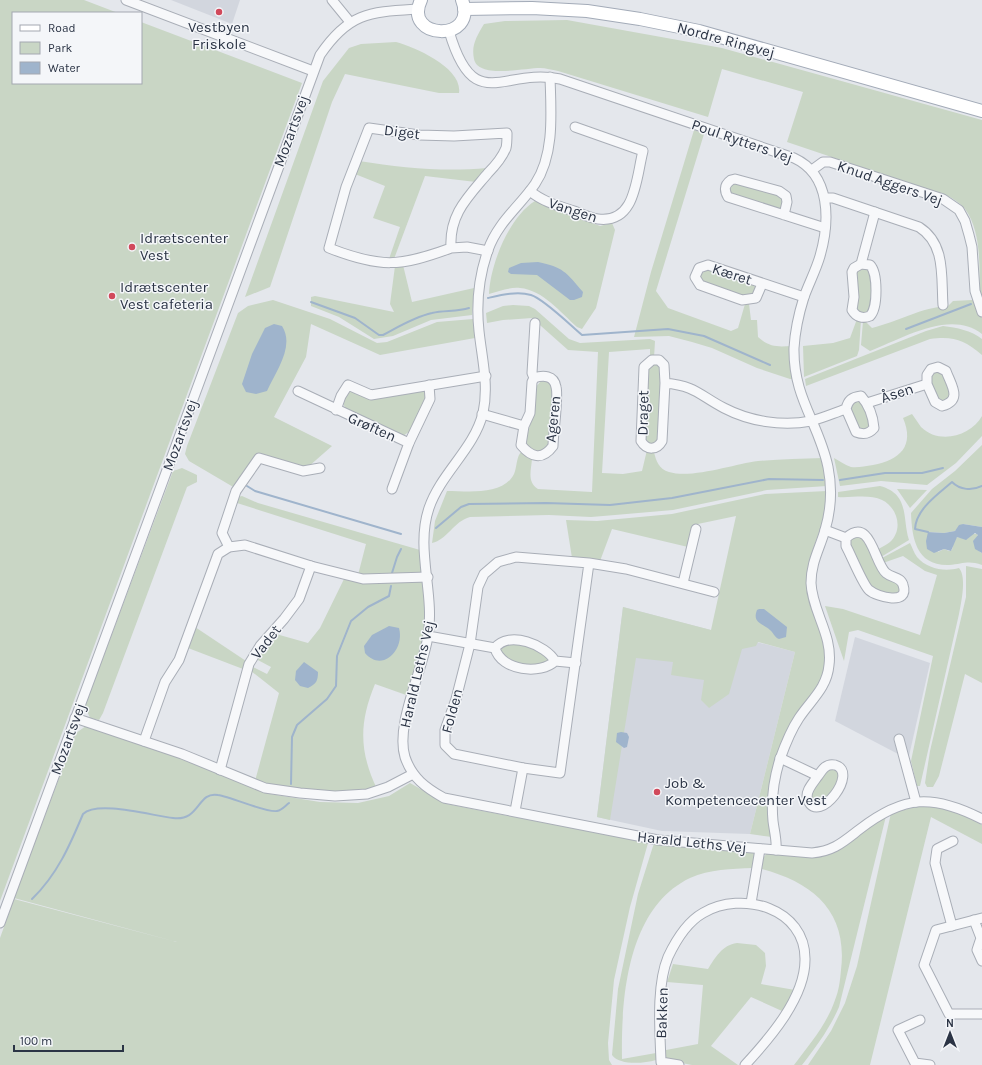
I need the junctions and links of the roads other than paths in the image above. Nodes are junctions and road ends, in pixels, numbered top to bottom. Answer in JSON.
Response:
{"nodes":[{"id":1,"x":126,"y":0,"type":"edge"},
{"id":2,"x":332,"y":0,"type":"edge"},
{"id":3,"x":463,"y":4,"type":"edge"},
{"id":4,"x":419,"y":5,"type":"edge"},
{"id":5,"x":350,"y":22,"type":"junction"},
{"id":6,"x":449,"y":31,"type":"junction"},
{"id":7,"x":313,"y":71,"type":"junction"},
{"id":8,"x":550,"y":77,"type":"junction"},
{"id":9,"x":982,"y":111,"type":"edge"},
{"id":10,"x":575,"y":127,"type":"dead end"},
{"id":11,"x":812,"y":170,"type":"junction"},
{"id":12,"x":530,"y":191,"type":"junction"},
{"id":13,"x":825,"y":198,"type":"junction"},
{"id":14,"x":875,"y":212,"type":"junction"},
{"id":15,"x":784,"y":215,"type":"junction"},
{"id":16,"x":825,"y":228,"type":"junction"},
{"id":17,"x":451,"y":248,"type":"junction"},
{"id":18,"x":488,"y":251,"type":"junction"},
{"id":19,"x":861,"y":264,"type":"junction"},
{"id":20,"x":762,"y":284,"type":"junction"},
{"id":21,"x":804,"y":297,"type":"junction"},
{"id":22,"x":943,"y":305,"type":"dead end"},
{"id":23,"x":982,"y":312,"type":"edge"},
{"id":24,"x":535,"y":323,"type":"dead end"},
{"id":25,"x":486,"y":376,"type":"junction"},
{"id":26,"x":534,"y":378,"type":"junction"},
{"id":27,"x":665,"y":383,"type":"junction"},
{"id":28,"x":927,"y":384,"type":"dead end"},
{"id":29,"x":429,"y":385,"type":"junction"},
{"id":30,"x":298,"y":391,"type":"dead end"},
{"id":31,"x":868,"y":403,"type":"junction"},
{"id":32,"x":846,"y":409,"type":"junction"},
{"id":33,"x":336,"y":410,"type":"junction"},
{"id":34,"x":482,"y":414,"type":"junction"},
{"id":35,"x":811,"y":421,"type":"junction"},
{"id":36,"x":524,"y":426,"type":"junction"},
{"id":37,"x":409,"y":443,"type":"junction"},
{"id":38,"x":320,"y":468,"type":"dead end"},
{"id":39,"x":392,"y":489,"type":"dead end"},
{"id":40,"x":696,"y":529,"type":"dead end"},
{"id":41,"x":825,"y":530,"type":"junction"},
{"id":42,"x":846,"y":538,"type":"junction"},
{"id":43,"x":229,"y":547,"type":"junction"},
{"id":44,"x":589,"y":563,"type":"junction"},
{"id":45,"x":311,"y":566,"type":"junction"},
{"id":46,"x":428,"y":577,"type":"junction"},
{"id":47,"x":683,"y":584,"type":"junction"},
{"id":48,"x":714,"y":592,"type":"dead end"},
{"id":49,"x":428,"y":636,"type":"junction"},
{"id":50,"x":470,"y":644,"type":"junction"},
{"id":51,"x":496,"y":648,"type":"junction"},
{"id":52,"x":555,"y":660,"type":"junction"},
{"id":53,"x":576,"y":663,"type":"junction"},
{"id":54,"x":75,"y":718,"type":"junction"},
{"id":55,"x":899,"y":739,"type":"dead end"},
{"id":56,"x":144,"y":741,"type":"junction"},
{"id":57,"x":780,"y":758,"type":"junction"},
{"id":58,"x":523,"y":768,"type":"junction"},
{"id":59,"x":220,"y":770,"type":"junction"},
{"id":60,"x":413,"y":774,"type":"junction"},
{"id":61,"x":818,"y":776,"type":"junction"},
{"id":62,"x":916,"y":802,"type":"junction"},
{"id":63,"x":515,"y":811,"type":"junction"},
{"id":64,"x":982,"y":820,"type":"edge"},
{"id":65,"x":952,"y":841,"type":"dead end"},
{"id":66,"x":760,"y":849,"type":"junction"},
{"id":67,"x":776,"y":850,"type":"junction"},
{"id":68,"x":751,"y":903,"type":"junction"},
{"id":69,"x":978,"y":919,"type":"edge"},
{"id":70,"x":0,"y":923,"type":"edge"},
{"id":71,"x":952,"y":926,"type":"junction"},
{"id":72,"x":982,"y":962,"type":"edge"},
{"id":73,"x":982,"y":1014,"type":"edge"},
{"id":74,"x":920,"y":1020,"type":"dead end"},
{"id":75,"x":679,"y":1065,"type":"edge"},
{"id":76,"x":745,"y":1065,"type":"edge"},
{"id":77,"x":930,"y":1065,"type":"edge"}],
"edges":[{"from":1,"to":7,"type":"street"},
{"from":2,"to":5,"type":"street"},
{"from":3,"to":6,"type":"main road"},
{"from":3,"to":9,"type":"main road","name":"Nordre Ringvej"},
{"from":4,"to":5,"type":"street","name":"Mozartsvej"},
{"from":4,"to":6,"type":"main road"},
{"from":5,"to":7,"type":"street","name":"Mozartsvej"},
{"from":6,"to":8,"type":"street","name":"Poul Rytters Vej"},
{"from":7,"to":54,"type":"street","name":"Mozartsvej"},
{"from":8,"to":11,"type":"street","name":"Poul Rytters Vej"},
{"from":8,"to":12,"type":"street","name":"Harald Leths Vej"},
{"from":10,"to":12,"type":"street","name":"Vangen"},
{"from":11,"to":13,"type":"street","name":"Poul Rytters Vej"},
{"from":11,"to":23,"type":"street","name":"Knud Aggers Vej"},
{"from":12,"to":18,"type":"street","name":"Harald Leths Vej"},
{"from":13,"to":14,"type":"street"},
{"from":13,"to":16,"type":"street","name":"Poul Rytters Vej"},
{"from":14,"to":19,"type":"street"},
{"from":14,"to":22,"type":"street"},
{"from":15,"to":15,"type":"street"},
{"from":15,"to":16,"type":"street"},
{"from":16,"to":21,"type":"street","name":"Poul Rytters Vej"},
{"from":17,"to":17,"type":"street","name":"Diget"},
{"from":17,"to":18,"type":"street","name":"Diget"},
{"from":18,"to":25,"type":"street","name":"Harald Leths Vej"},
{"from":19,"to":19,"type":"street"},
{"from":20,"to":20,"type":"street","name":"Kæret"},
{"from":20,"to":21,"type":"street","name":"Kæret"},
{"from":21,"to":35,"type":"street","name":"Poul Rytters Vej"},
{"from":24,"to":26,"type":"street","name":"Ageren"},
{"from":25,"to":29,"type":"street","name":"Grøften"},
{"from":25,"to":34,"type":"street","name":"Harald Leths Vej"},
{"from":26,"to":36,"type":"street","name":"Ageren"},
{"from":26,"to":36,"type":"street","name":"Ageren"},
{"from":27,"to":27,"type":"street","name":"Draget"},
{"from":27,"to":35,"type":"street","name":"Draget"},
{"from":28,"to":31,"type":"street","name":"Åsen"},
{"from":29,"to":33,"type":"street","name":"Grøften"},
{"from":29,"to":37,"type":"street","name":"Grøften"},
{"from":30,"to":33,"type":"street","name":"Grøften"},
{"from":31,"to":32,"type":"street","name":"Åsen"},
{"from":31,"to":32,"type":"street","name":"Åsen"},
{"from":32,"to":35,"type":"street","name":"Åsen"},
{"from":33,"to":37,"type":"street","name":"Grøften"},
{"from":34,"to":36,"type":"street","name":"Ageren"},
{"from":34,"to":46,"type":"street","name":"Harald Leths Vej"},
{"from":35,"to":41,"type":"street","name":"Poul Rytters Vej"},
{"from":37,"to":39,"type":"street","name":"Grøften"},
{"from":38,"to":43,"type":"street"},
{"from":40,"to":47,"type":"street"},
{"from":41,"to":42,"type":"street"},
{"from":41,"to":57,"type":"street","name":"Poul Rytters Vej"},
{"from":42,"to":42,"type":"street"},
{"from":43,"to":45,"type":"street"},
{"from":43,"to":56,"type":"street"},
{"from":44,"to":47,"type":"street","name":"Folden"},
{"from":44,"to":50,"type":"street","name":"Folden"},
{"from":44,"to":53,"type":"street","name":"Folden"},
{"from":45,"to":46,"type":"street"},
{"from":45,"to":59,"type":"street","name":"Vadet"},
{"from":46,"to":49,"type":"street","name":"Harald Leths Vej"},
{"from":47,"to":48,"type":"street","name":"Folden"},
{"from":49,"to":50,"type":"street"},
{"from":49,"to":60,"type":"street","name":"Harald Leths Vej"},
{"from":50,"to":51,"type":"street"},
{"from":50,"to":58,"type":"street","name":"Folden"},
{"from":51,"to":52,"type":"street"},
{"from":51,"to":52,"type":"street"},
{"from":52,"to":53,"type":"street"},
{"from":53,"to":58,"type":"street","name":"Folden"},
{"from":54,"to":56,"type":"street"},
{"from":54,"to":70,"type":"street","name":"Mozartsvej"},
{"from":55,"to":62,"type":"street"},
{"from":56,"to":59,"type":"street"},
{"from":57,"to":61,"type":"street"},
{"from":57,"to":67,"type":"street","name":"Poul Rytters Vej"},
{"from":58,"to":63,"type":"street"},
{"from":59,"to":60,"type":"street"},
{"from":60,"to":63,"type":"street","name":"Harald Leths Vej"},
{"from":61,"to":61,"type":"street"},
{"from":62,"to":64,"type":"street","name":"Harald Leths Vej"},
{"from":62,"to":67,"type":"street","name":"Harald Leths Vej"},
{"from":63,"to":66,"type":"street","name":"Harald Leths Vej"},
{"from":65,"to":71,"type":"street"},
{"from":66,"to":67,"type":"street","name":"Harald Leths Vej"},
{"from":66,"to":68,"type":"street"},
{"from":68,"to":75,"type":"street","name":"Bakken"},
{"from":68,"to":76,"type":"street","name":"Bakken"},
{"from":69,"to":71,"type":"street"},
{"from":69,"to":72,"type":"street"},
{"from":71,"to":73,"type":"street"},
{"from":74,"to":77,"type":"street"}]}
